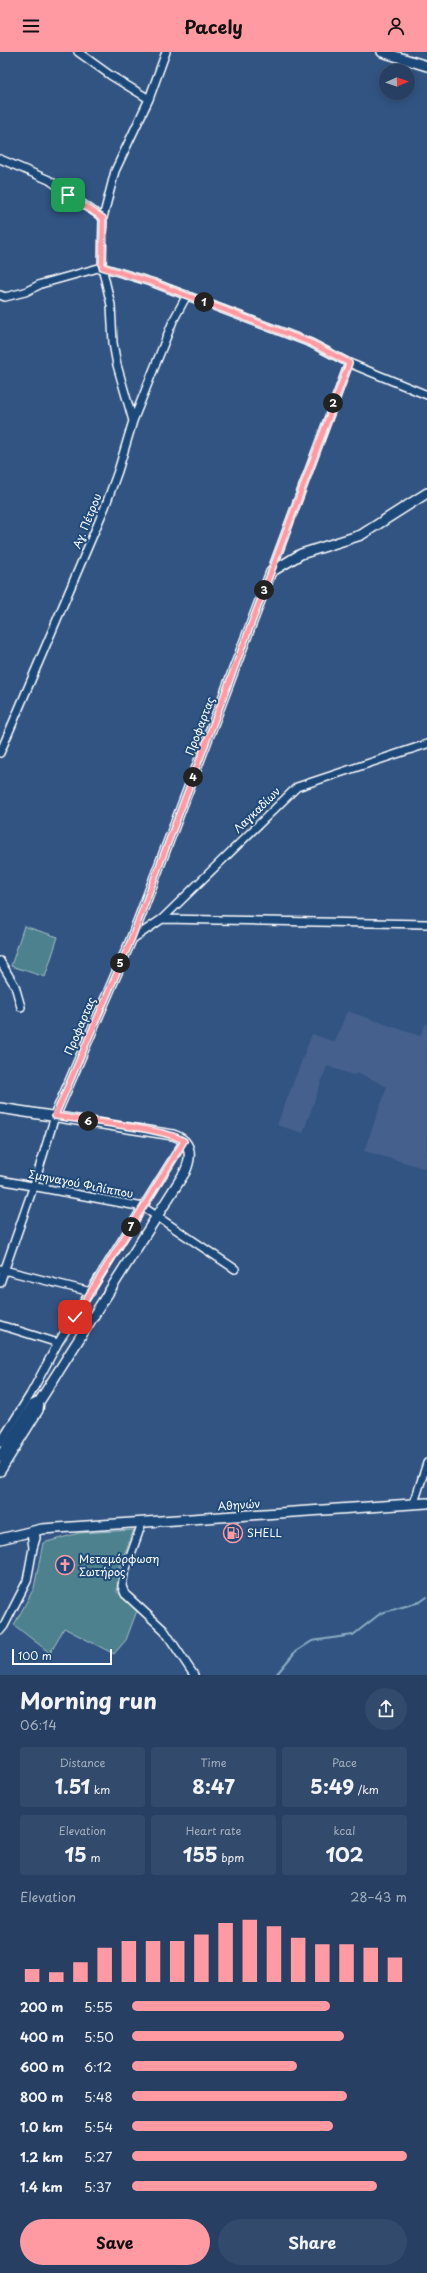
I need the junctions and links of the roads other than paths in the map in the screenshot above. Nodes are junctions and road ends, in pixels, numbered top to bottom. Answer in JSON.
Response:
{"nodes":[{"id":1,"x":78,"y":52,"type":"edge"},
{"id":2,"x":166,"y":52,"type":"edge"},
{"id":3,"x":382,"y":52,"type":"edge"},
{"id":4,"x":427,"y":66,"type":"edge"},
{"id":5,"x":149,"y":99,"type":"junction"},
{"id":6,"x":0,"y":159,"type":"edge"},
{"id":7,"x":103,"y":218,"type":"junction"},
{"id":8,"x":102,"y":267,"type":"junction"},
{"id":9,"x":0,"y":295,"type":"edge"},
{"id":10,"x":187,"y":295,"type":"junction"},
{"id":11,"x":349,"y":363,"type":"junction"},
{"id":12,"x":427,"y":395,"type":"edge"},
{"id":13,"x":133,"y":421,"type":"junction"},
{"id":14,"x":427,"y":493,"type":"edge"},
{"id":15,"x":271,"y":572,"type":"junction"},
{"id":16,"x":427,"y":744,"type":"edge"},
{"id":17,"x":0,"y":754,"type":"edge"},
{"id":18,"x":162,"y":920,"type":"junction"},
{"id":19,"x":427,"y":924,"type":"edge"},
{"id":20,"x":131,"y":940,"type":"junction"},
{"id":21,"x":0,"y":961,"type":"edge"},
{"id":22,"x":21,"y":1007,"type":"dead end"},
{"id":23,"x":0,"y":1108,"type":"edge"},
{"id":24,"x":55,"y":1116,"type":"junction"},
{"id":25,"x":184,"y":1141,"type":"junction"},
{"id":26,"x":0,"y":1180,"type":"edge"},
{"id":27,"x":34,"y":1186,"type":"junction"},
{"id":28,"x":143,"y":1207,"type":"junction"},
{"id":29,"x":155,"y":1216,"type":"junction"},
{"id":30,"x":2,"y":1269,"type":"edge"},
{"id":31,"x":235,"y":1269,"type":"dead end"},
{"id":32,"x":0,"y":1283,"type":"edge"},
{"id":33,"x":91,"y":1292,"type":"junction"},
{"id":34,"x":0,"y":1325,"type":"edge"},
{"id":35,"x":58,"y":1343,"type":"junction"},
{"id":36,"x":30,"y":1395,"type":"junction"},
{"id":37,"x":39,"y":1402,"type":"junction"},
{"id":38,"x":0,"y":1443,"type":"edge"},
{"id":39,"x":0,"y":1457,"type":"edge"},
{"id":40,"x":427,"y":1463,"type":"edge"},
{"id":41,"x":0,"y":1471,"type":"edge"},
{"id":42,"x":427,"y":1502,"type":"edge"},
{"id":43,"x":414,"y":1504,"type":"junction"},
{"id":44,"x":142,"y":1523,"type":"junction"},
{"id":45,"x":33,"y":1534,"type":"junction"},
{"id":46,"x":0,"y":1539,"type":"edge"},
{"id":47,"x":0,"y":1544,"type":"edge"},
{"id":48,"x":0,"y":1630,"type":"edge"},
{"id":49,"x":194,"y":1675,"type":"edge"}],
"edges":[{"from":1,"to":5,"type":"street"},
{"from":2,"to":5,"type":"street"},
{"from":3,"to":4,"type":"street"},
{"from":5,"to":7,"type":"street"},
{"from":6,"to":7,"type":"street"},
{"from":7,"to":8,"type":"street"},
{"from":8,"to":9,"type":"street"},
{"from":8,"to":10,"type":"street"},
{"from":8,"to":13,"type":"street"},
{"from":10,"to":11,"type":"street"},
{"from":10,"to":13,"type":"street","name":"Αγ. Πέτρου"},
{"from":11,"to":12,"type":"street"},
{"from":11,"to":15,"type":"street"},
{"from":13,"to":17,"type":"street","name":"Αγ. Πέτρου"},
{"from":14,"to":15,"type":"street"},
{"from":15,"to":20,"type":"street","name":"Προφαρτας"},
{"from":16,"to":18,"type":"street","name":"Λαγκαδίων"},
{"from":18,"to":19,"type":"street"},
{"from":18,"to":20,"type":"street","name":"Λαγκαδίων"},
{"from":20,"to":24,"type":"street","name":"Προφαρτας"},
{"from":21,"to":22,"type":"street"},
{"from":23,"to":24,"type":"street"},
{"from":24,"to":25,"type":"street"},
{"from":24,"to":27,"type":"street"},
{"from":25,"to":28,"type":"street"},
{"from":25,"to":29,"type":"street"},
{"from":26,"to":27,"type":"street","name":"Σμηναγού Φιλίππου"},
{"from":27,"to":28,"type":"street","name":"Σμηναγού Φιλίππου"},
{"from":27,"to":30,"type":"street"},
{"from":28,"to":29,"type":"street","name":"Σμηναγού Φιλίππου"},
{"from":28,"to":33,"type":"street"},
{"from":29,"to":31,"type":"street","name":"Σμηναγού Φιλίππου"},
{"from":29,"to":37,"type":"street"},
{"from":30,"to":32,"type":"street"},
{"from":30,"to":33,"type":"street"},
{"from":33,"to":35,"type":"street"},
{"from":34,"to":35,"type":"street"},
{"from":35,"to":36,"type":"street"},
{"from":36,"to":37,"type":"street"},
{"from":36,"to":38,"type":"street"},
{"from":37,"to":39,"type":"street"},
{"from":37,"to":41,"type":"street"},
{"from":40,"to":43,"type":"street"},
{"from":42,"to":43,"type":"street","name":"Αθηνών"},
{"from":43,"to":44,"type":"street","name":"Αθηνών"},
{"from":44,"to":45,"type":"street","name":"Αθηνών"},
{"from":44,"to":49,"type":"street"},
{"from":45,"to":46,"type":"street","name":"Αθηνών"},
{"from":45,"to":47,"type":"street","name":"Αθηνών"},
{"from":45,"to":48,"type":"street"}]}
